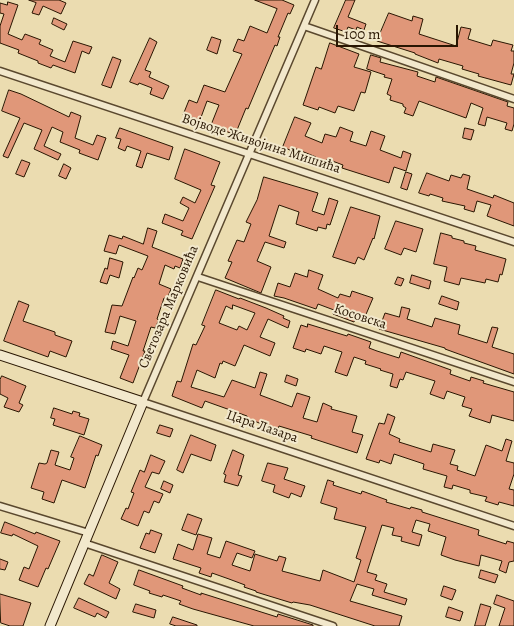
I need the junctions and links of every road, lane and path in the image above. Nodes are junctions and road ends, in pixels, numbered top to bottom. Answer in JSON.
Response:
{"nodes":[{"id":1,"x":315,"y":0,"type":"edge"},
{"id":2,"x":304,"y":26,"type":"junction"},
{"id":3,"x":0,"y":71,"type":"edge"},
{"id":4,"x":514,"y":98,"type":"edge"},
{"id":5,"x":250,"y":153,"type":"junction"},
{"id":6,"x":514,"y":242,"type":"edge"},
{"id":7,"x":198,"y":276,"type":"junction"},
{"id":8,"x":0,"y":355,"type":"edge"},
{"id":9,"x":514,"y":382,"type":"edge"},
{"id":10,"x":144,"y":402,"type":"junction"},
{"id":11,"x":0,"y":506,"type":"edge"},
{"id":12,"x":514,"y":526,"type":"edge"},
{"id":13,"x":89,"y":533,"type":"junction"},
{"id":14,"x":84,"y":544,"type":"junction"},
{"id":15,"x":50,"y":626,"type":"edge"},
{"id":16,"x":333,"y":626,"type":"edge"}],
"edges":[{"from":1,"to":2,"type":"street","name":"Светозара Марковића"},
{"from":2,"to":4,"type":"street"},
{"from":2,"to":5,"type":"street","name":"Светозара Марковића"},
{"from":3,"to":5,"type":"street","name":"Војводе Живојина Мишића"},
{"from":5,"to":6,"type":"street","name":"Војводе Живојина Мишића"},
{"from":5,"to":7,"type":"street","name":"Светозара Марковића"},
{"from":7,"to":9,"type":"street","name":"Косовска"},
{"from":7,"to":10,"type":"street","name":"Светозара Марковића"},
{"from":8,"to":10,"type":"street","name":"Цара Лазара"},
{"from":10,"to":12,"type":"street","name":"Цара Лазара"},
{"from":10,"to":13,"type":"street","name":"Светозара Марковића"},
{"from":11,"to":13,"type":"street"},
{"from":13,"to":14,"type":"street","name":"Светозара Марковића"},
{"from":14,"to":15,"type":"street","name":"Светозара Марковића"},
{"from":14,"to":16,"type":"street"}]}
